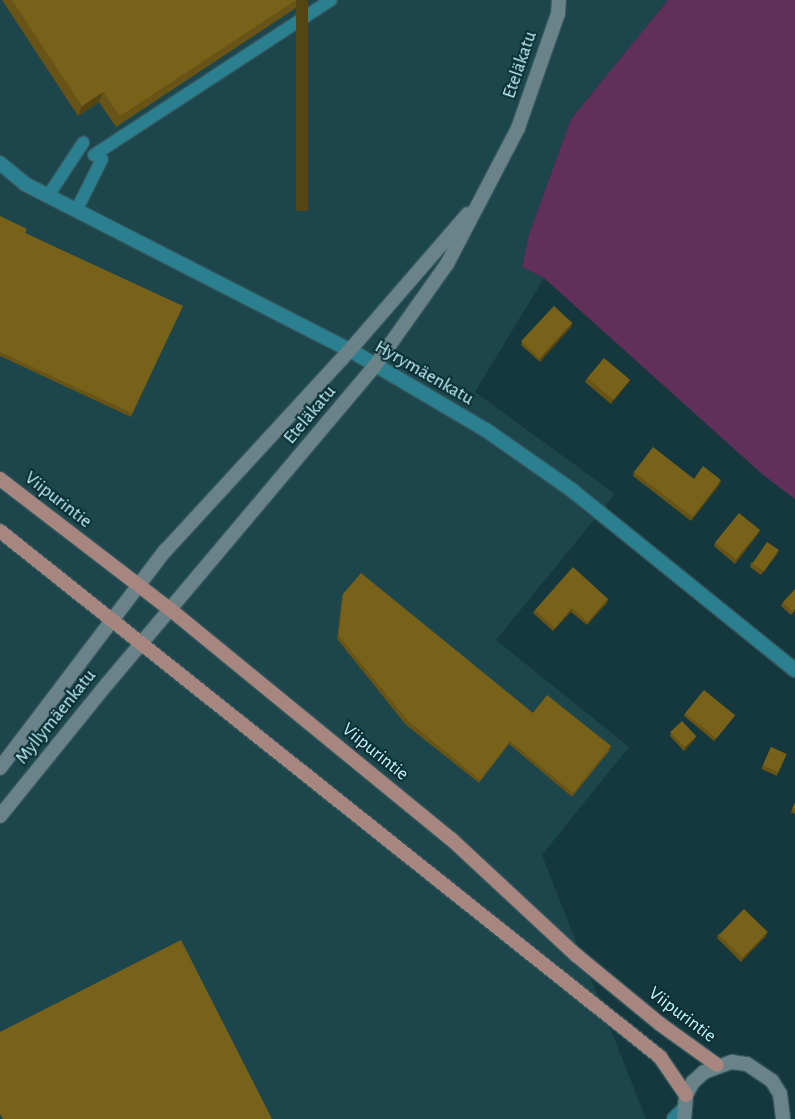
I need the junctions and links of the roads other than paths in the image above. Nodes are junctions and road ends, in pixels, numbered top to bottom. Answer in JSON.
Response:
{"nodes":[{"id":1,"x":331,"y":0,"type":"edge"},
{"id":2,"x":559,"y":0,"type":"edge"},
{"id":3,"x":83,"y":143,"type":"dead end"},
{"id":4,"x":0,"y":163,"type":"edge"},
{"id":5,"x":484,"y":195,"type":"junction"},
{"id":6,"x":48,"y":196,"type":"junction"},
{"id":7,"x":76,"y":211,"type":"junction"},
{"id":8,"x":350,"y":350,"type":"junction"},
{"id":9,"x":374,"y":367,"type":"junction"},
{"id":10,"x":0,"y":479,"type":"edge"},
{"id":11,"x":0,"y":531,"type":"edge"},
{"id":12,"x":139,"y":586,"type":"junction"},
{"id":13,"x":171,"y":610,"type":"junction"},
{"id":14,"x":114,"y":620,"type":"junction"},
{"id":15,"x":141,"y":642,"type":"junction"},
{"id":16,"x":795,"y":670,"type":"edge"},
{"id":17,"x":0,"y":768,"type":"edge"},
{"id":18,"x":0,"y":816,"type":"edge"},
{"id":19,"x":717,"y":1065,"type":"junction"},
{"id":20,"x":686,"y":1095,"type":"junction"},
{"id":21,"x":680,"y":1116,"type":"edge"},
{"id":22,"x":782,"y":1119,"type":"edge"}],
"edges":[{"from":1,"to":7,"type":"lane"},
{"from":2,"to":5,"type":"main road","name":"Eteläkatu"},
{"from":3,"to":6,"type":"lane"},
{"from":4,"to":6,"type":"street","name":"Hyrymäenkatu"},
{"from":5,"to":8,"type":"main road","name":"Eteläkatu"},
{"from":5,"to":9,"type":"main road","name":"Eteläkatu"},
{"from":6,"to":7,"type":"street","name":"Hyrymäenkatu"},
{"from":7,"to":8,"type":"street","name":"Hyrymäenkatu"},
{"from":8,"to":9,"type":"street","name":"Hyrymäenkatu"},
{"from":8,"to":12,"type":"main road","name":"Eteläkatu"},
{"from":9,"to":13,"type":"main road","name":"Eteläkatu"},
{"from":9,"to":16,"type":"street","name":"Hyrymäenkatu"},
{"from":10,"to":12,"type":"main road","name":"Viipurintie"},
{"from":11,"to":14,"type":"main road"},
{"from":12,"to":13,"type":"main road","name":"Viipurintie"},
{"from":12,"to":14,"type":"main road","name":"Eteläkatu"},
{"from":13,"to":15,"type":"main road","name":"Eteläkatu"},
{"from":13,"to":19,"type":"main road","name":"Viipurintie"},
{"from":14,"to":15,"type":"main road"},
{"from":14,"to":17,"type":"main road","name":"Myllymäenkatu"},
{"from":15,"to":18,"type":"main road","name":"Myllymäenkatu"},
{"from":15,"to":20,"type":"main road"},
{"from":19,"to":20,"type":"main road"},
{"from":19,"to":22,"type":"main road"},
{"from":20,"to":21,"type":"main road"}]}
